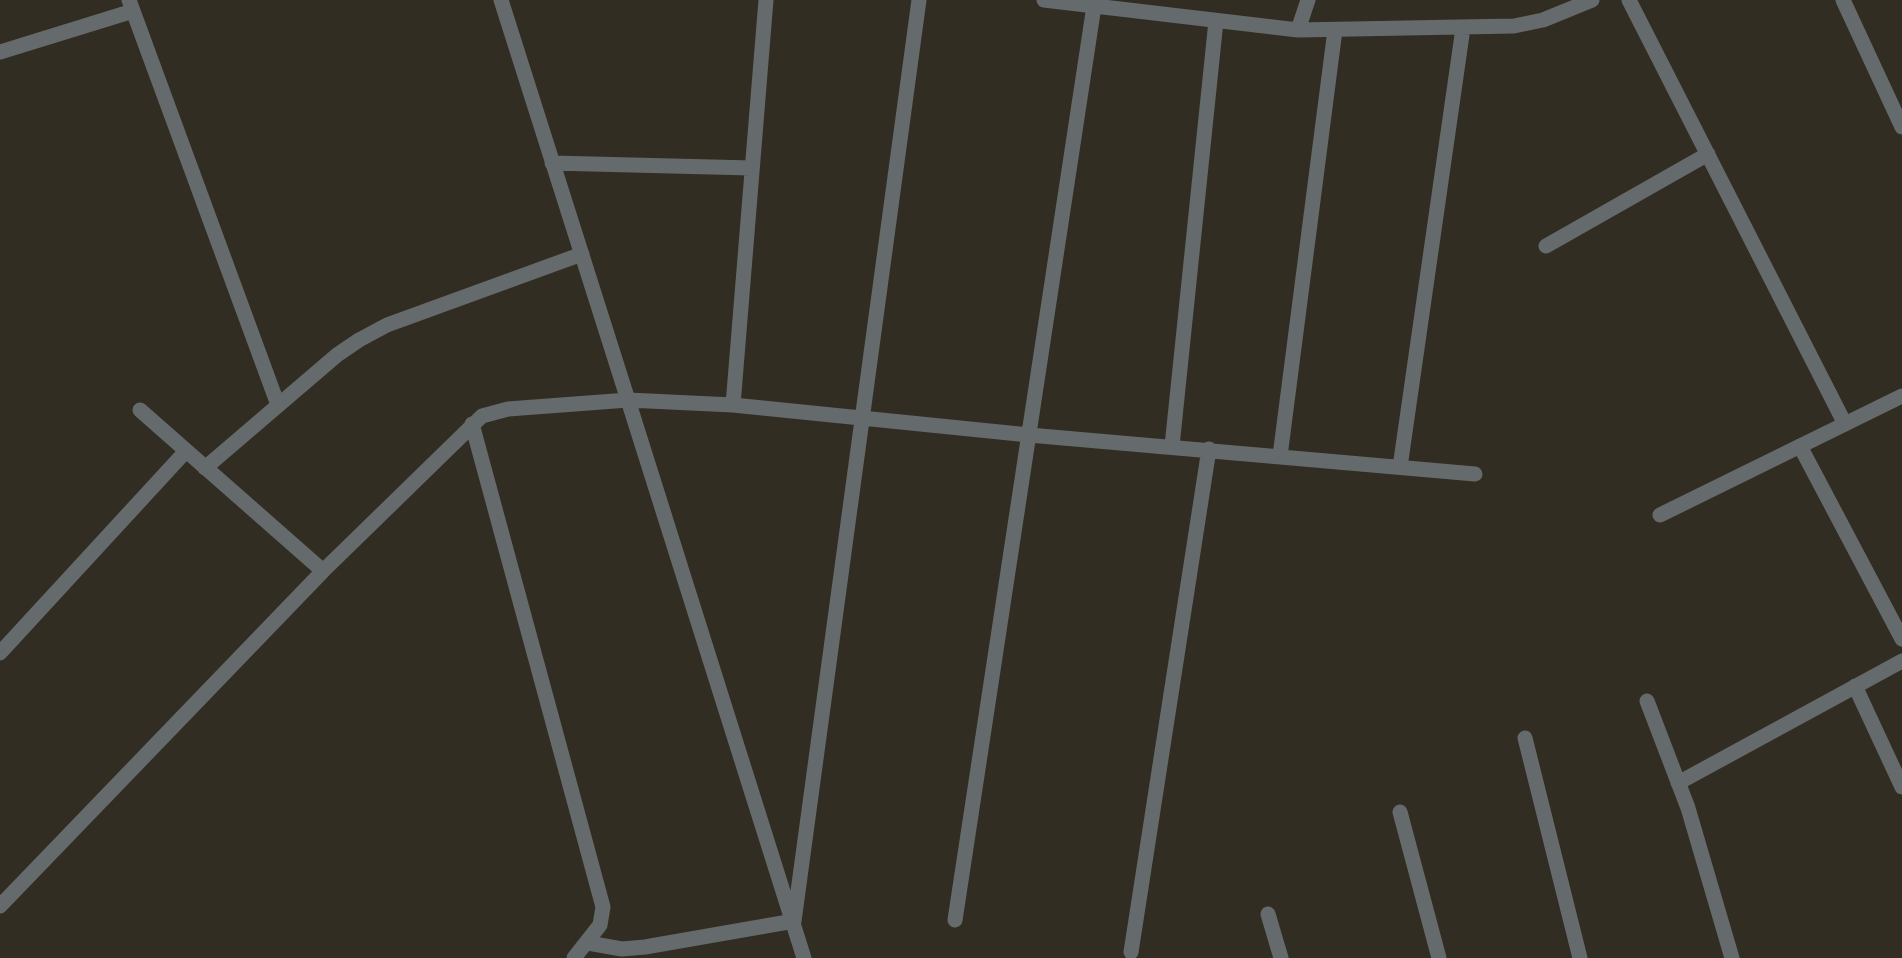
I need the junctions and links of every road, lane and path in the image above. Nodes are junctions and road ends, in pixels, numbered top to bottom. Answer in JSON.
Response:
{"nodes":[{"id":1,"x":501,"y":0,"type":"edge"},
{"id":2,"x":766,"y":0,"type":"edge"},
{"id":3,"x":919,"y":0,"type":"edge"},
{"id":4,"x":1044,"y":0,"type":"edge"},
{"id":5,"x":1308,"y":0,"type":"edge"},
{"id":6,"x":1592,"y":0,"type":"edge"},
{"id":7,"x":1629,"y":0,"type":"edge"},
{"id":8,"x":1843,"y":0,"type":"edge"},
{"id":9,"x":131,"y":5,"type":"edge"},
{"id":10,"x":1094,"y":6,"type":"junction"},
{"id":11,"x":1216,"y":21,"type":"junction"},
{"id":12,"x":1463,"y":28,"type":"junction"},
{"id":13,"x":1298,"y":30,"type":"junction"},
{"id":14,"x":1335,"y":30,"type":"junction"},
{"id":15,"x":0,"y":52,"type":"edge"},
{"id":16,"x":1902,"y":127,"type":"edge"},
{"id":17,"x":1708,"y":154,"type":"junction"},
{"id":18,"x":552,"y":163,"type":"junction"},
{"id":19,"x":752,"y":168,"type":"junction"},
{"id":20,"x":1545,"y":246,"type":"dead end"},
{"id":21,"x":582,"y":254,"type":"junction"},
{"id":22,"x":1902,"y":396,"type":"edge"},
{"id":23,"x":628,"y":400,"type":"junction"},
{"id":24,"x":278,"y":405,"type":"junction"},
{"id":25,"x":733,"y":405,"type":"junction"},
{"id":26,"x":140,"y":410,"type":"dead end"},
{"id":27,"x":863,"y":417,"type":"junction"},
{"id":28,"x":472,"y":424,"type":"junction"},
{"id":29,"x":1845,"y":424,"type":"junction"},
{"id":30,"x":1029,"y":435,"type":"junction"},
{"id":31,"x":1172,"y":446,"type":"junction"},
{"id":32,"x":1800,"y":446,"type":"junction"},
{"id":33,"x":1209,"y":449,"type":"junction"},
{"id":34,"x":186,"y":451,"type":"junction"},
{"id":35,"x":1280,"y":456,"type":"junction"},
{"id":36,"x":1400,"y":467,"type":"junction"},
{"id":37,"x":205,"y":468,"type":"junction"},
{"id":38,"x":1475,"y":474,"type":"dead end"},
{"id":39,"x":1660,"y":515,"type":"dead end"},
{"id":40,"x":323,"y":571,"type":"junction"},
{"id":41,"x":1902,"y":639,"type":"edge"},
{"id":42,"x":0,"y":653,"type":"edge"},
{"id":43,"x":1902,"y":661,"type":"edge"},
{"id":44,"x":1855,"y":686,"type":"junction"},
{"id":45,"x":1647,"y":701,"type":"dead end"},
{"id":46,"x":1525,"y":738,"type":"dead end"},
{"id":47,"x":1678,"y":783,"type":"junction"},
{"id":48,"x":1902,"y":787,"type":"edge"},
{"id":49,"x":1400,"y":812,"type":"dead end"},
{"id":50,"x":0,"y":906,"type":"edge"},
{"id":51,"x":1268,"y":914,"type":"dead end"},
{"id":52,"x":955,"y":920,"type":"dead end"},
{"id":53,"x":794,"y":921,"type":"junction"},
{"id":54,"x":588,"y":943,"type":"junction"},
{"id":55,"x":1131,"y":952,"type":"dead end"},
{"id":56,"x":574,"y":958,"type":"edge"},
{"id":57,"x":804,"y":958,"type":"edge"},
{"id":58,"x":1281,"y":958,"type":"edge"},
{"id":59,"x":1439,"y":958,"type":"edge"},
{"id":60,"x":1581,"y":958,"type":"edge"},
{"id":61,"x":1732,"y":958,"type":"edge"}],
"edges":[{"from":1,"to":18,"type":"street"},
{"from":2,"to":19,"type":"street"},
{"from":3,"to":27,"type":"street"},
{"from":4,"to":10,"type":"street"},
{"from":5,"to":13,"type":"street"},
{"from":6,"to":12,"type":"street"},
{"from":7,"to":17,"type":"street"},
{"from":8,"to":16,"type":"street"},
{"from":9,"to":15,"type":"street"},
{"from":9,"to":24,"type":"street"},
{"from":10,"to":11,"type":"street"},
{"from":10,"to":30,"type":"street"},
{"from":11,"to":13,"type":"street"},
{"from":11,"to":31,"type":"street"},
{"from":12,"to":14,"type":"street"},
{"from":12,"to":36,"type":"street"},
{"from":13,"to":14,"type":"street"},
{"from":14,"to":35,"type":"street"},
{"from":17,"to":20,"type":"street"},
{"from":17,"to":29,"type":"street"},
{"from":18,"to":19,"type":"street"},
{"from":18,"to":21,"type":"street"},
{"from":19,"to":25,"type":"street"},
{"from":21,"to":23,"type":"street"},
{"from":21,"to":24,"type":"street"},
{"from":22,"to":29,"type":"street"},
{"from":23,"to":25,"type":"street"},
{"from":23,"to":28,"type":"street"},
{"from":23,"to":53,"type":"street"},
{"from":24,"to":37,"type":"street"},
{"from":25,"to":27,"type":"street"},
{"from":26,"to":34,"type":"street"},
{"from":27,"to":30,"type":"street"},
{"from":27,"to":53,"type":"street"},
{"from":28,"to":40,"type":"street"},
{"from":28,"to":54,"type":"street"},
{"from":29,"to":32,"type":"street"},
{"from":30,"to":31,"type":"street"},
{"from":30,"to":52,"type":"street"},
{"from":31,"to":33,"type":"street"},
{"from":32,"to":39,"type":"street"},
{"from":32,"to":41,"type":"street"},
{"from":33,"to":35,"type":"street"},
{"from":33,"to":55,"type":"street"},
{"from":34,"to":37,"type":"street"},
{"from":34,"to":42,"type":"street"},
{"from":35,"to":36,"type":"street"},
{"from":36,"to":38,"type":"street"},
{"from":37,"to":40,"type":"street"},
{"from":40,"to":50,"type":"street"},
{"from":43,"to":44,"type":"street"},
{"from":44,"to":47,"type":"street"},
{"from":44,"to":48,"type":"street"},
{"from":45,"to":47,"type":"street"},
{"from":46,"to":60,"type":"street"},
{"from":47,"to":61,"type":"street"},
{"from":49,"to":59,"type":"street"},
{"from":51,"to":58,"type":"street"},
{"from":53,"to":54,"type":"street"},
{"from":53,"to":57,"type":"street"},
{"from":54,"to":56,"type":"street"}]}
